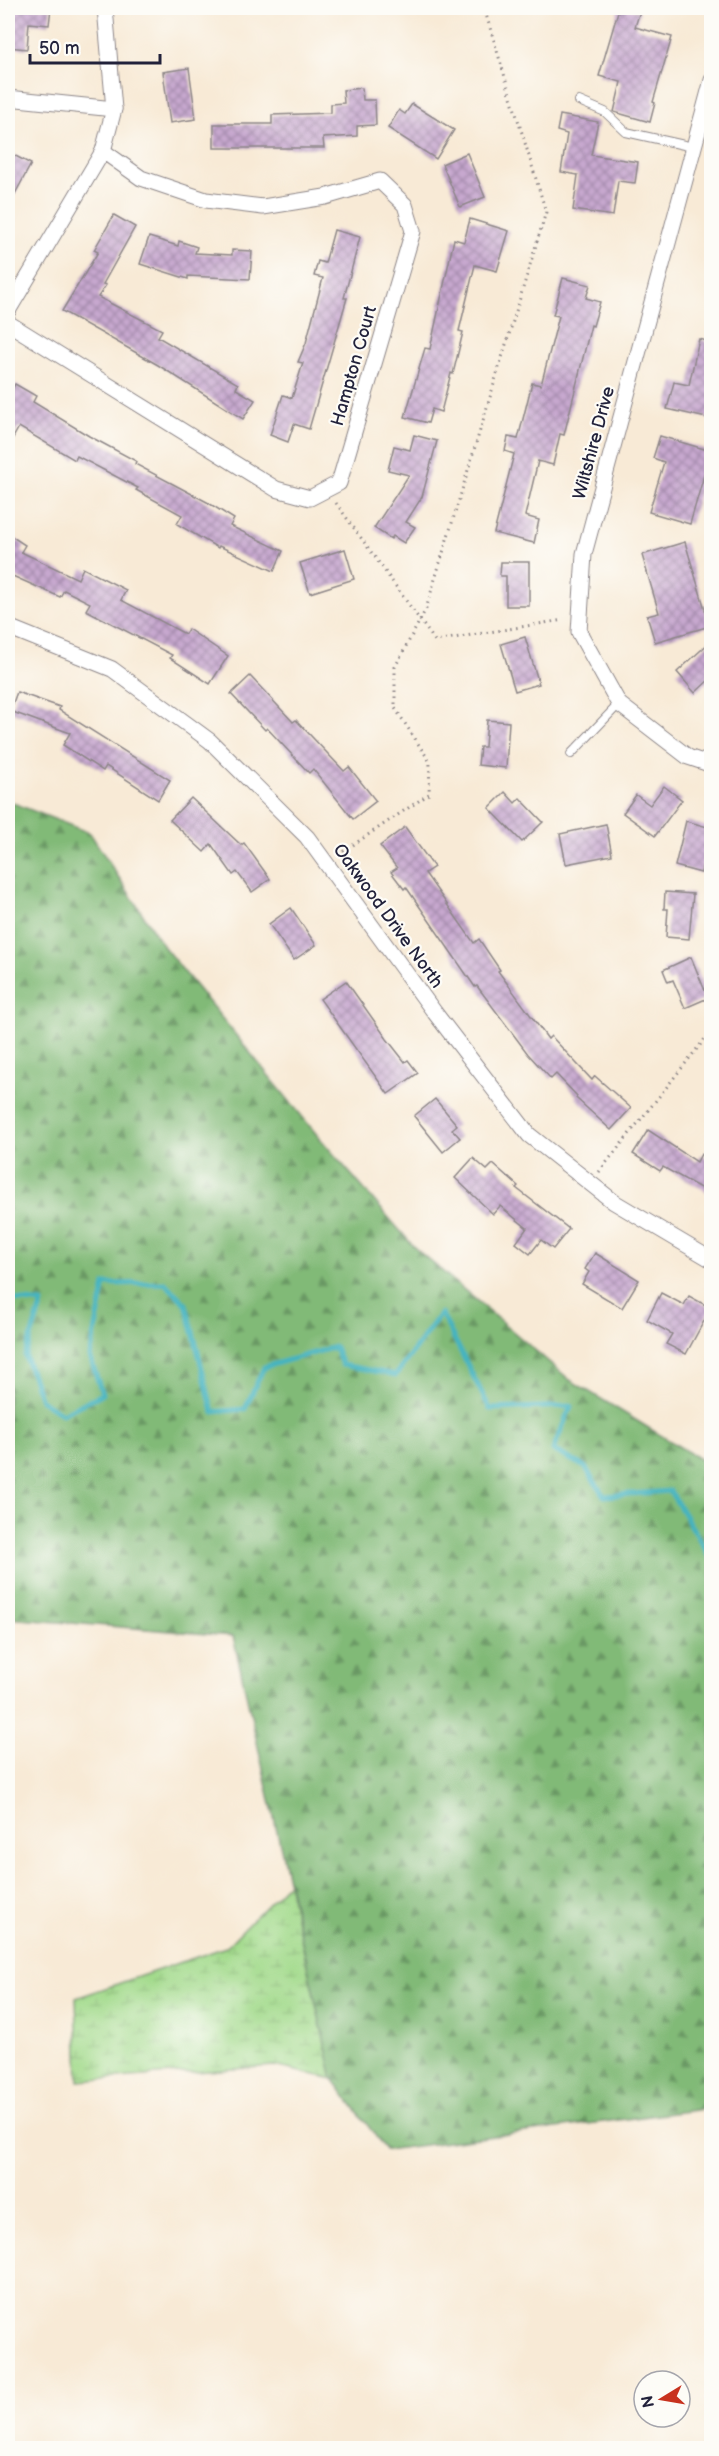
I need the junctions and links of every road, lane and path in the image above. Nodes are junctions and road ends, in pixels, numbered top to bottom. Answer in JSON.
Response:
{"nodes":[{"id":1,"x":105,"y":8,"type":"edge"},
{"id":2,"x":484,"y":8,"type":"edge"},
{"id":3,"x":711,"y":80,"type":"edge"},
{"id":4,"x":8,"y":98,"type":"edge"},
{"id":5,"x":579,"y":101,"type":"dead end"},
{"id":6,"x":114,"y":109,"type":"junction"},
{"id":7,"x":693,"y":147,"type":"junction"},
{"id":8,"x":103,"y":151,"type":"junction"},
{"id":9,"x":8,"y":311,"type":"edge"},
{"id":10,"x":8,"y":323,"type":"edge"},
{"id":11,"x":326,"y":489,"type":"junction"},
{"id":12,"x":580,"y":617,"type":"junction"},
{"id":13,"x":420,"y":621,"type":"junction"},
{"id":14,"x":8,"y":627,"type":"edge"},
{"id":15,"x":619,"y":704,"type":"junction"},
{"id":16,"x":571,"y":753,"type":"dead end"},
{"id":17,"x":711,"y":765,"type":"edge"},
{"id":18,"x":326,"y":864,"type":"junction"},
{"id":19,"x":711,"y":1030,"type":"edge"},
{"id":20,"x":590,"y":1183,"type":"junction"},
{"id":21,"x":711,"y":1260,"type":"edge"}],
"edges":[{"from":1,"to":6,"type":"street"},
{"from":2,"to":13,"type":"path"},
{"from":3,"to":7,"type":"street","name":"Wiltshire Drive"},
{"from":4,"to":6,"type":"street"},
{"from":5,"to":7,"type":"lane"},
{"from":6,"to":8,"type":"street"},
{"from":7,"to":12,"type":"street","name":"Wiltshire Drive"},
{"from":8,"to":9,"type":"street"},
{"from":8,"to":11,"type":"street","name":"Hampton Court"},
{"from":10,"to":11,"type":"street"},
{"from":11,"to":13,"type":"path"},
{"from":12,"to":13,"type":"path"},
{"from":12,"to":15,"type":"street","name":"Wiltshire Drive"},
{"from":13,"to":18,"type":"path"},
{"from":14,"to":18,"type":"street","name":"Oakwood Drive North"},
{"from":15,"to":16,"type":"lane"},
{"from":15,"to":17,"type":"street","name":"Wiltshire Drive"},
{"from":18,"to":20,"type":"street","name":"Oakwood Drive North"},
{"from":19,"to":20,"type":"path"},
{"from":20,"to":21,"type":"street","name":"Oakwood Drive North"}]}
